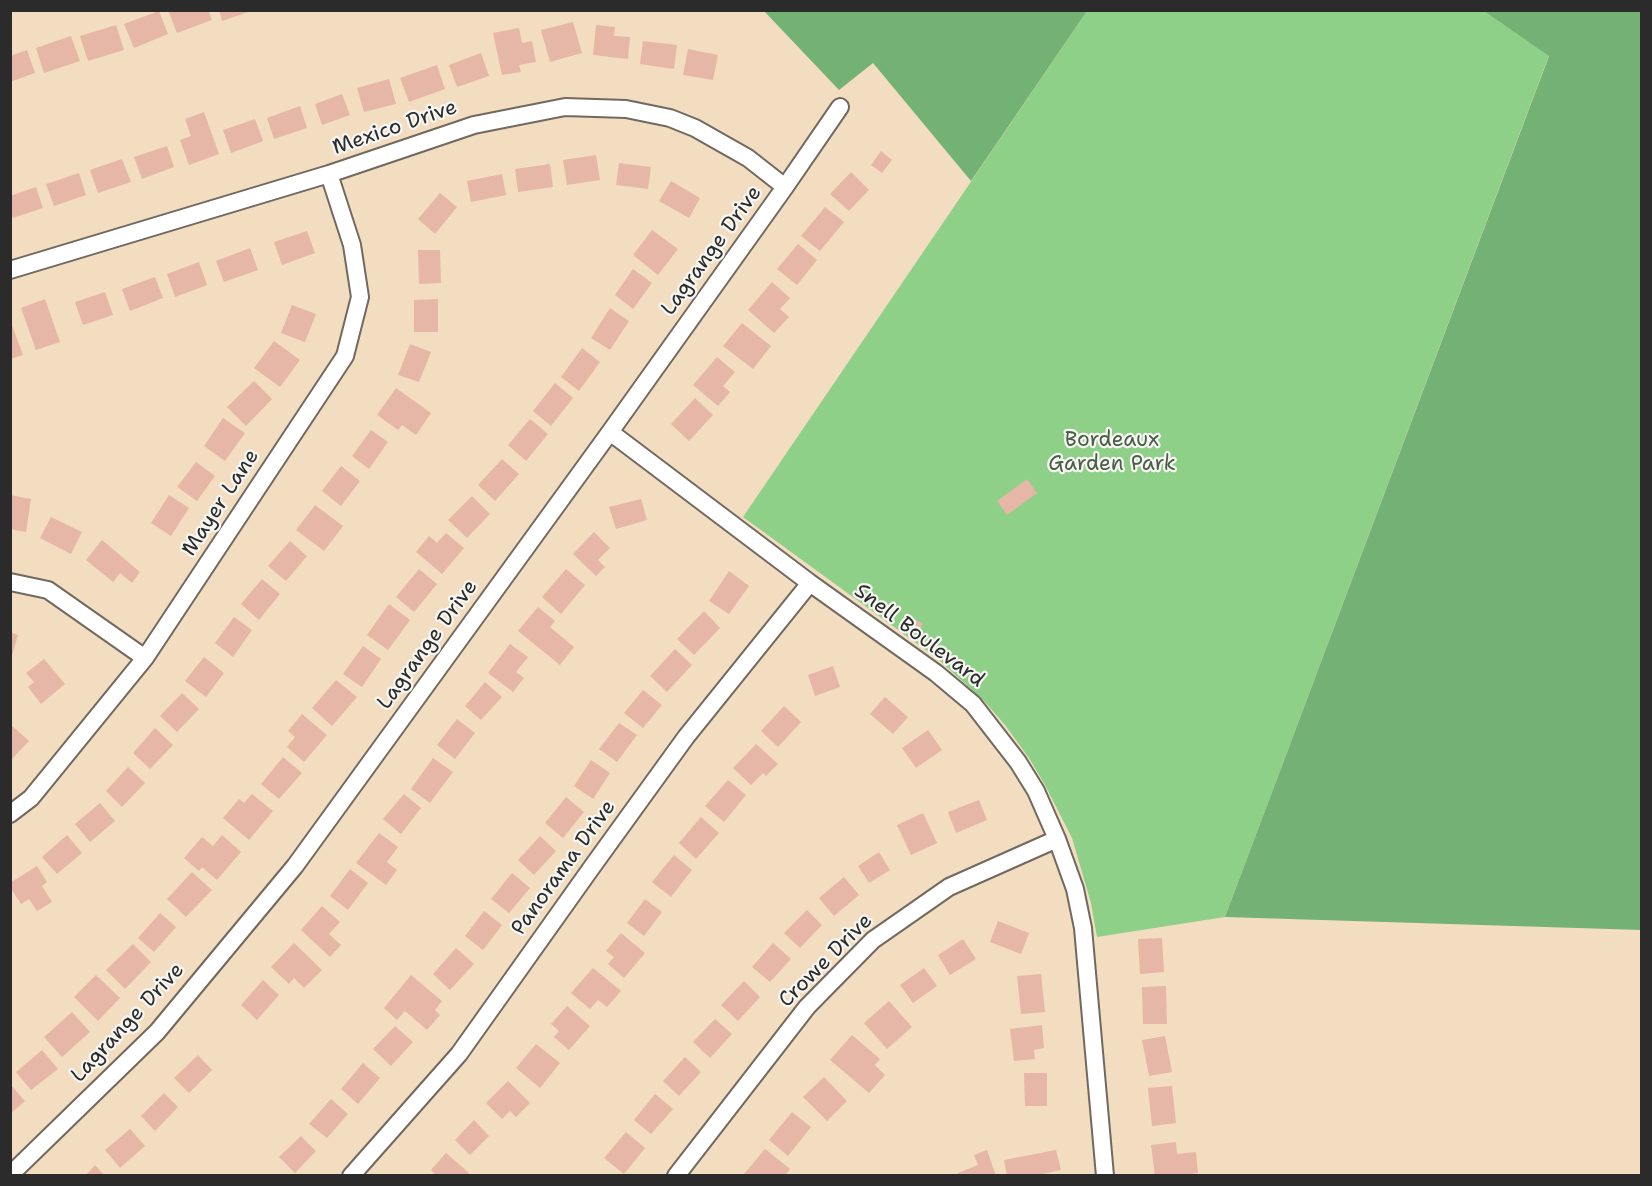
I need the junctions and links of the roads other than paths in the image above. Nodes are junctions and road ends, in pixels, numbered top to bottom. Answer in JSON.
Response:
{"nodes":[{"id":1,"x":840,"y":107,"type":"dead end"},
{"id":2,"x":329,"y":174,"type":"junction"},
{"id":3,"x":785,"y":187,"type":"junction"},
{"id":4,"x":10,"y":270,"type":"edge"},
{"id":5,"x":610,"y":432,"type":"junction"},
{"id":6,"x":10,"y":582,"type":"edge"},
{"id":7,"x":810,"y":583,"type":"junction"},
{"id":8,"x":145,"y":658,"type":"junction"},
{"id":9,"x":10,"y":814,"type":"edge"},
{"id":10,"x":1058,"y":839,"type":"junction"},
{"id":11,"x":10,"y":1175,"type":"edge"},
{"id":12,"x":351,"y":1176,"type":"edge"},
{"id":13,"x":676,"y":1176,"type":"edge"},
{"id":14,"x":1105,"y":1176,"type":"edge"}],
"edges":[{"from":1,"to":3,"type":"street","name":"Lagrange Drive"},
{"from":2,"to":3,"type":"street","name":"Mexico Drive"},
{"from":2,"to":4,"type":"street","name":"Mexico Drive"},
{"from":2,"to":8,"type":"street","name":"Mayer Lane"},
{"from":3,"to":5,"type":"street","name":"Lagrange Drive"},
{"from":5,"to":7,"type":"street","name":"Snell Boulevard"},
{"from":5,"to":11,"type":"street","name":"Lagrange Drive"},
{"from":6,"to":8,"type":"street"},
{"from":7,"to":10,"type":"street","name":"Snell Boulevard"},
{"from":7,"to":12,"type":"street","name":"Panorama Drive"},
{"from":8,"to":9,"type":"street","name":"Mayer Lane"},
{"from":10,"to":13,"type":"street","name":"Crowe Drive"},
{"from":10,"to":14,"type":"street","name":"Snell Boulevard"}]}
